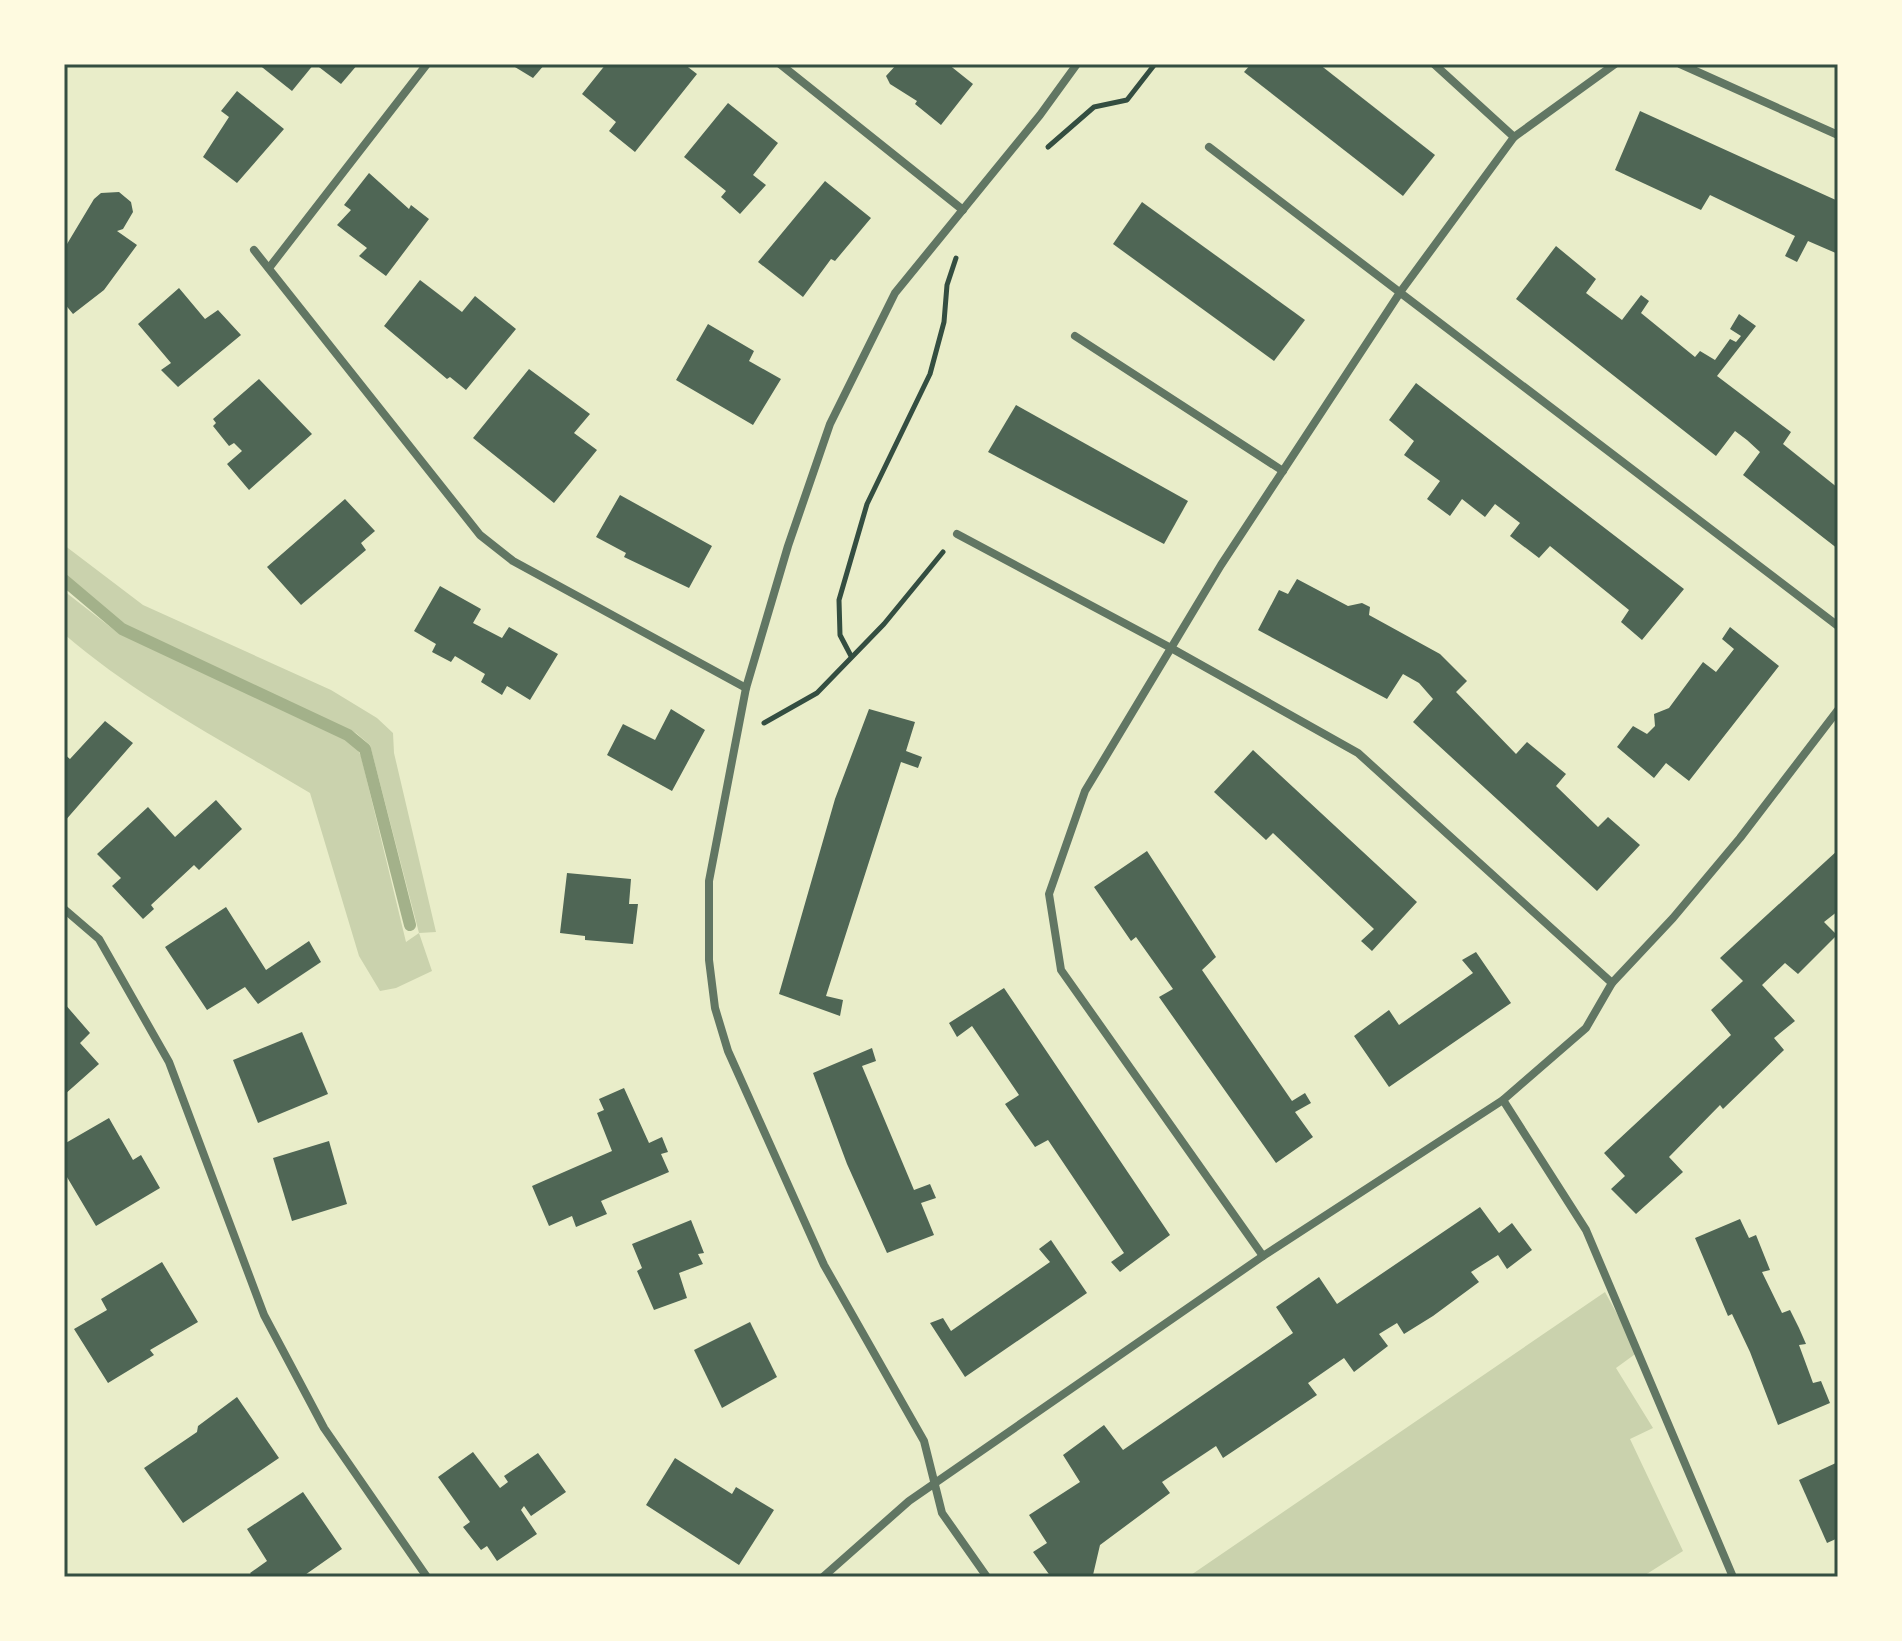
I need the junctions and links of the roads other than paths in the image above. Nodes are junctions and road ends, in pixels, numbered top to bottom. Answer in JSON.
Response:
{"nodes":[{"id":1,"x":427,"y":64,"type":"edge"},
{"id":2,"x":780,"y":64,"type":"edge"},
{"id":3,"x":1077,"y":64,"type":"edge"},
{"id":4,"x":1434,"y":64,"type":"edge"},
{"id":5,"x":1615,"y":64,"type":"edge"},
{"id":6,"x":1680,"y":64,"type":"edge"},
{"id":7,"x":1838,"y":135,"type":"edge"},
{"id":8,"x":1514,"y":137,"type":"junction"},
{"id":9,"x":1209,"y":147,"type":"dead end"},
{"id":10,"x":963,"y":210,"type":"junction"},
{"id":11,"x":254,"y":250,"type":"dead end"},
{"id":12,"x":269,"y":268,"type":"junction"},
{"id":13,"x":1401,"y":291,"type":"junction"},
{"id":14,"x":1075,"y":336,"type":"dead end"},
{"id":15,"x":1283,"y":471,"type":"junction"},
{"id":16,"x":957,"y":534,"type":"road end"},
{"id":17,"x":1838,"y":626,"type":"edge"},
{"id":18,"x":1171,"y":648,"type":"junction"},
{"id":19,"x":746,"y":688,"type":"junction"},
{"id":20,"x":1838,"y":710,"type":"edge"},
{"id":21,"x":64,"y":909,"type":"edge"},
{"id":22,"x":1612,"y":983,"type":"junction"},
{"id":23,"x":1503,"y":1100,"type":"junction"},
{"id":24,"x":1263,"y":1256,"type":"junction"},
{"id":25,"x":934,"y":1484,"type":"junction"},
{"id":26,"x":427,"y":1577,"type":"edge"},
{"id":27,"x":823,"y":1577,"type":"edge"},
{"id":28,"x":987,"y":1577,"type":"edge"},
{"id":29,"x":1733,"y":1577,"type":"edge"}],
"edges":[{"from":1,"to":12,"type":"street"},
{"from":2,"to":10,"type":"street"},
{"from":3,"to":10,"type":"street"},
{"from":4,"to":8,"type":"street"},
{"from":5,"to":8,"type":"street"},
{"from":6,"to":7,"type":"street"},
{"from":8,"to":13,"type":"street"},
{"from":9,"to":13,"type":"street"},
{"from":10,"to":19,"type":"street"},
{"from":11,"to":12,"type":"street"},
{"from":12,"to":19,"type":"street"},
{"from":13,"to":15,"type":"street"},
{"from":13,"to":17,"type":"street"},
{"from":14,"to":15,"type":"street"},
{"from":15,"to":18,"type":"street"},
{"from":16,"to":18,"type":"street"},
{"from":18,"to":22,"type":"street"},
{"from":18,"to":24,"type":"street"},
{"from":19,"to":25,"type":"street"},
{"from":20,"to":22,"type":"street"},
{"from":21,"to":26,"type":"street"},
{"from":22,"to":23,"type":"street"},
{"from":23,"to":24,"type":"street"},
{"from":23,"to":29,"type":"street"},
{"from":24,"to":25,"type":"street"},
{"from":25,"to":27,"type":"street"},
{"from":25,"to":28,"type":"street"}]}
